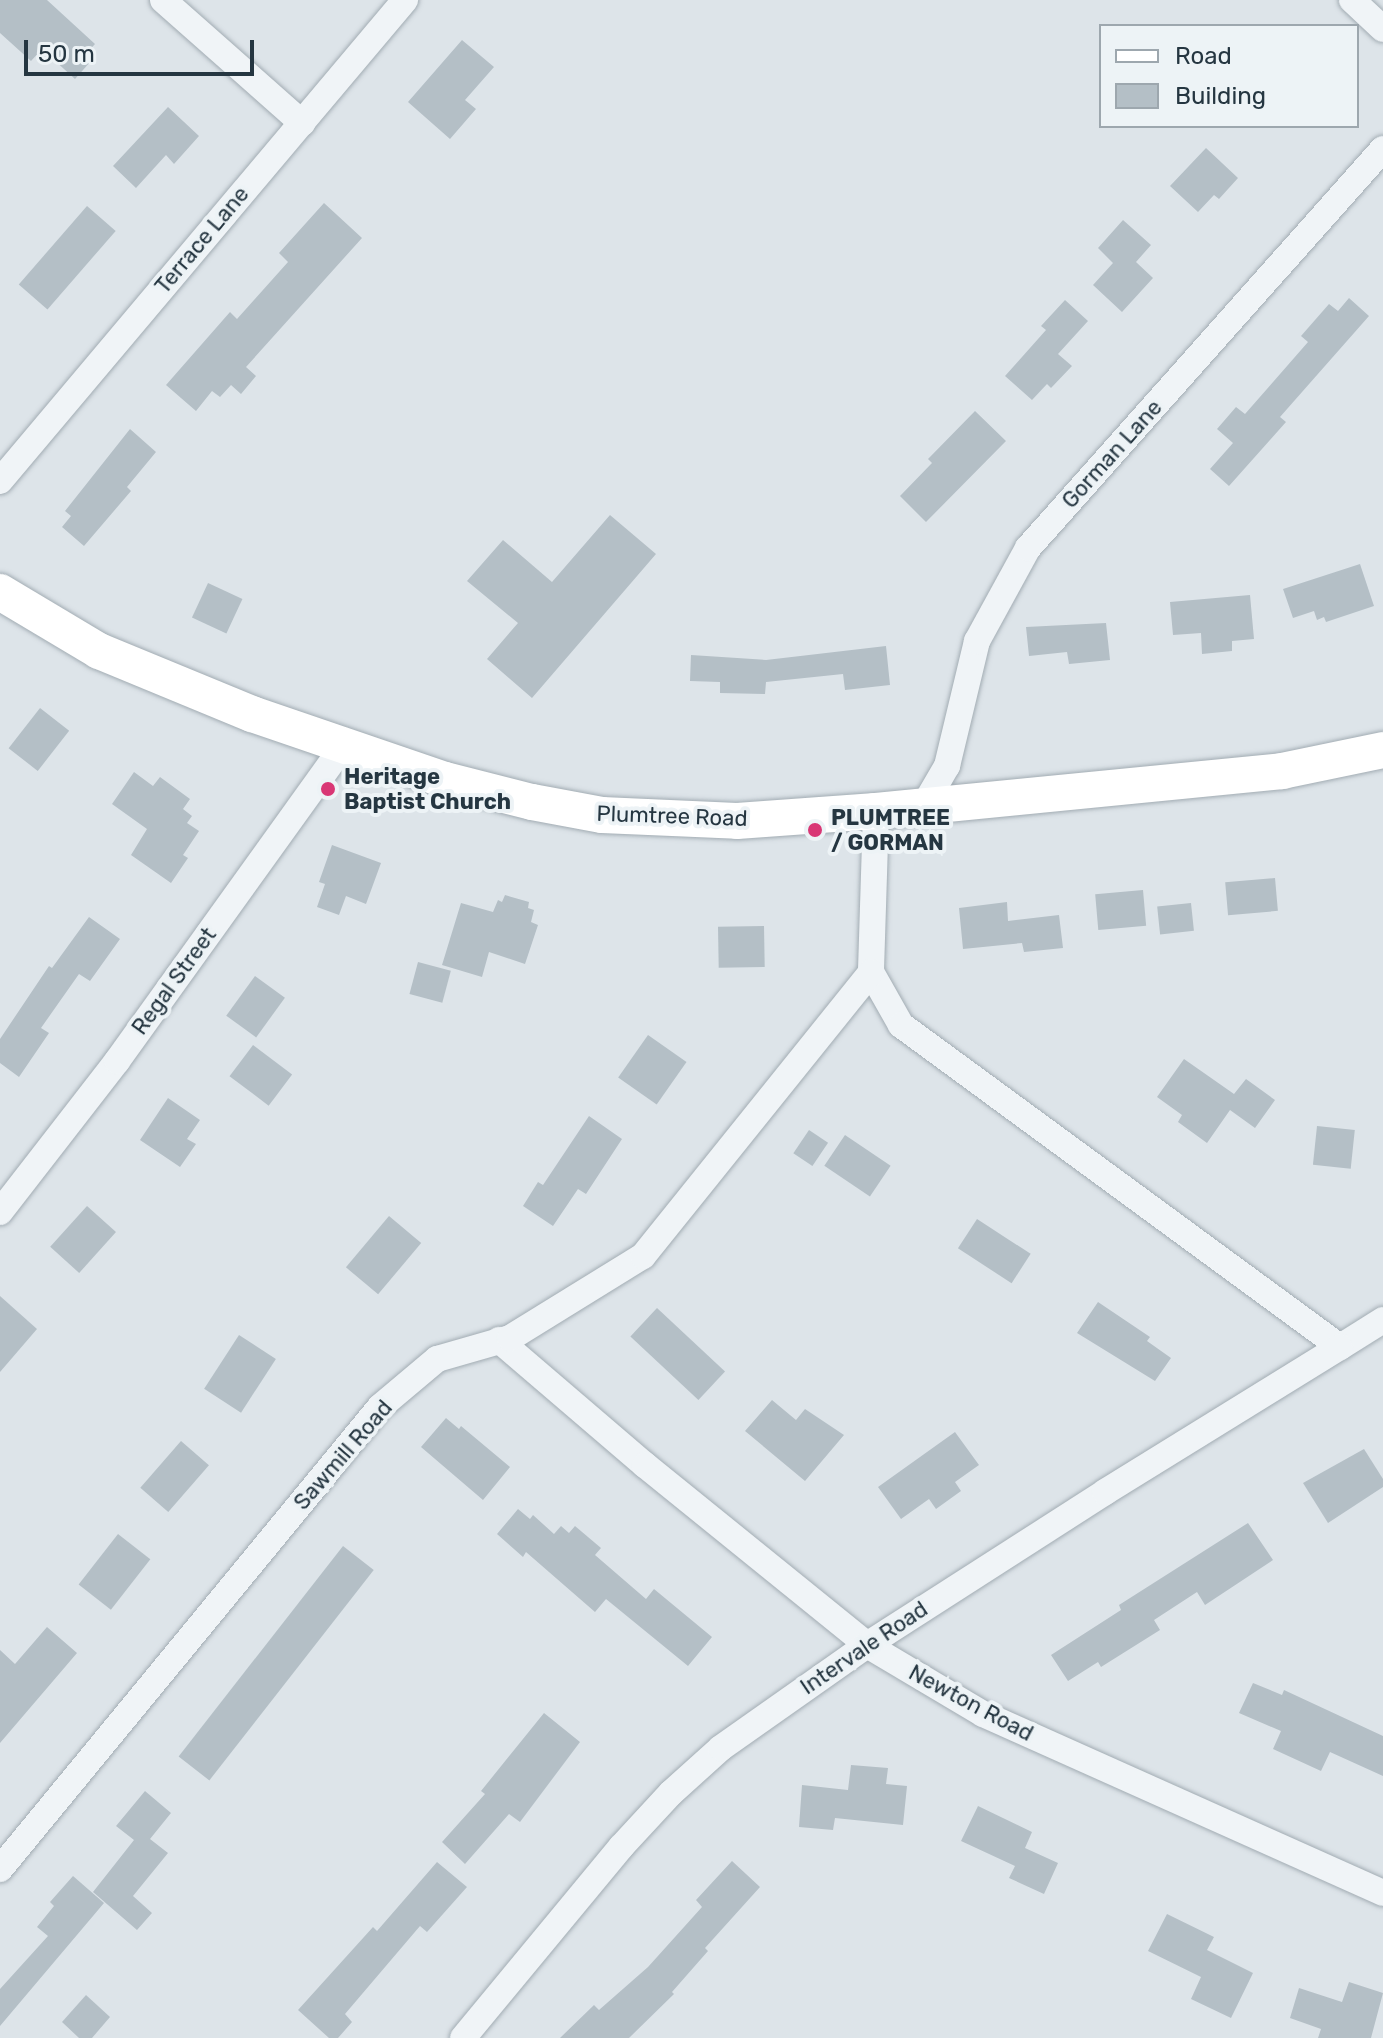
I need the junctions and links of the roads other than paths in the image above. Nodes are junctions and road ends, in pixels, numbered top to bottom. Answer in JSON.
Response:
{"nodes":[{"id":1,"x":163,"y":0,"type":"edge"},
{"id":2,"x":405,"y":0,"type":"edge"},
{"id":3,"x":1352,"y":0,"type":"edge"},
{"id":4,"x":1383,"y":29,"type":"edge"},
{"id":5,"x":302,"y":123,"type":"junction"},
{"id":6,"x":1383,"y":149,"type":"edge"},
{"id":7,"x":0,"y":481,"type":"edge"},
{"id":8,"x":5,"y":605,"type":"edge"},
{"id":9,"x":343,"y":746,"type":"junction"},
{"id":10,"x":1383,"y":750,"type":"edge"},
{"id":11,"x":923,"y":807,"type":"junction"},
{"id":12,"x":876,"y":811,"type":"junction"},
{"id":13,"x":871,"y":972,"type":"junction"},
{"id":14,"x":0,"y":1212,"type":"edge"},
{"id":15,"x":1383,"y":1320,"type":"edge"},
{"id":16,"x":499,"y":1340,"type":"junction"},
{"id":17,"x":1340,"y":1347,"type":"junction"},
{"id":18,"x":867,"y":1645,"type":"junction"},
{"id":19,"x":0,"y":1869,"type":"edge"},
{"id":20,"x":1383,"y":1893,"type":"edge"},
{"id":21,"x":463,"y":2038,"type":"edge"}],
"edges":[{"from":1,"to":5,"type":"street"},
{"from":2,"to":5,"type":"street","name":"Terrace Lane"},
{"from":3,"to":4,"type":"street"},
{"from":5,"to":7,"type":"street","name":"Terrace Lane"},
{"from":6,"to":11,"type":"street","name":"Gorman Lane"},
{"from":8,"to":9,"type":"street","name":"Plumtree Road"},
{"from":9,"to":12,"type":"street","name":"Plumtree Road"},
{"from":9,"to":14,"type":"street","name":"Regal Street"},
{"from":10,"to":11,"type":"street","name":"Plumtree Road"},
{"from":11,"to":12,"type":"street","name":"Plumtree Road"},
{"from":12,"to":13,"type":"street"},
{"from":13,"to":16,"type":"street","name":"Sawmill Road"},
{"from":13,"to":17,"type":"street"},
{"from":15,"to":17,"type":"street"},
{"from":16,"to":18,"type":"street","name":"Newton Road"},
{"from":16,"to":19,"type":"street","name":"Sawmill Road"},
{"from":17,"to":18,"type":"street","name":"Intervale Road"},
{"from":18,"to":20,"type":"street","name":"Newton Road"},
{"from":18,"to":21,"type":"street","name":"Intervale Road"}]}
